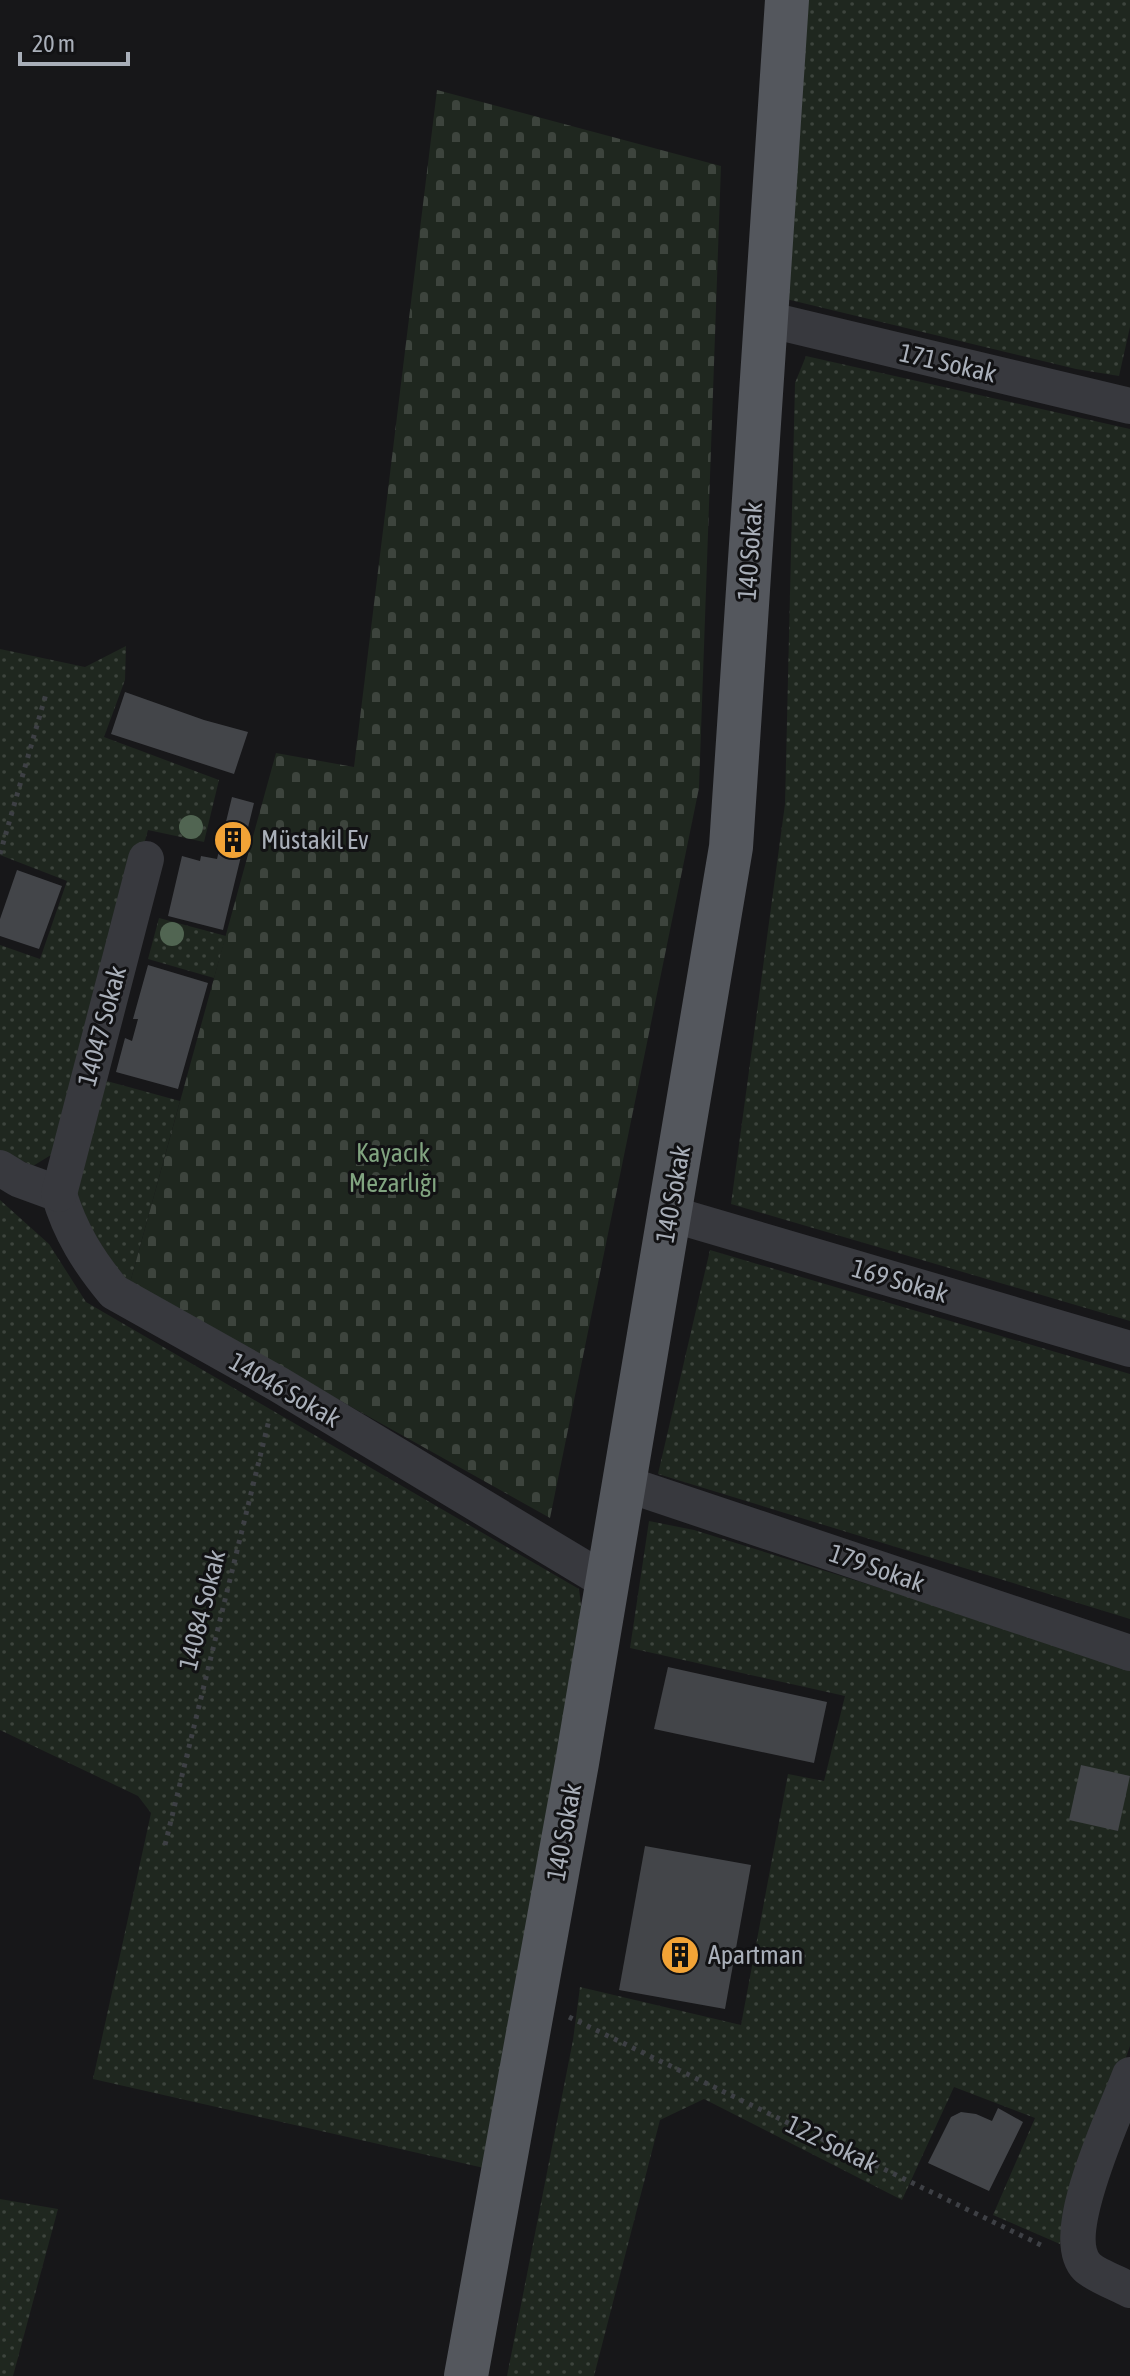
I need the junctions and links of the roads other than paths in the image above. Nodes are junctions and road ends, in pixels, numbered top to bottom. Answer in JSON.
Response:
{"nodes":[{"id":1,"x":787,"y":0,"type":"edge"},
{"id":2,"x":766,"y":319,"type":"junction"},
{"id":3,"x":1130,"y":406,"type":"edge"},
{"id":4,"x":146,"y":859,"type":"dead end"},
{"id":5,"x":0,"y":1168,"type":"edge"},
{"id":6,"x":59,"y":1194,"type":"junction"},
{"id":7,"x":671,"y":1214,"type":"junction"},
{"id":8,"x":1130,"y":1349,"type":"edge"},
{"id":9,"x":623,"y":1483,"type":"junction"},
{"id":10,"x":607,"y":1582,"type":"junction"},
{"id":11,"x":1130,"y":1653,"type":"edge"},
{"id":12,"x":1130,"y":2075,"type":"edge"},
{"id":13,"x":1130,"y":2290,"type":"edge"},
{"id":14,"x":466,"y":2376,"type":"edge"}],
"edges":[{"from":1,"to":2,"type":"main road","name":"140 Sokak"},
{"from":2,"to":3,"type":"street","name":"171 Sokak"},
{"from":2,"to":7,"type":"main road","name":"140 Sokak"},
{"from":4,"to":6,"type":"street","name":"14047 Sokak"},
{"from":5,"to":6,"type":"street"},
{"from":6,"to":10,"type":"street","name":"14046 Sokak"},
{"from":7,"to":8,"type":"street","name":"169 Sokak"},
{"from":7,"to":9,"type":"main road","name":"140 Sokak"},
{"from":9,"to":10,"type":"main road","name":"140 Sokak"},
{"from":9,"to":11,"type":"street","name":"179 Sokak"},
{"from":10,"to":14,"type":"main road","name":"140 Sokak"},
{"from":12,"to":13,"type":"street"}]}
